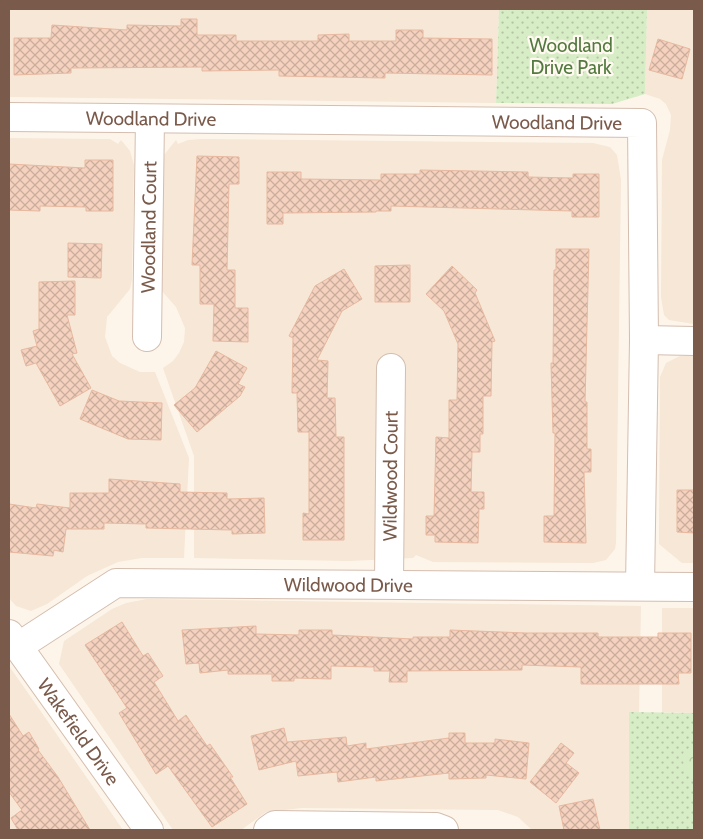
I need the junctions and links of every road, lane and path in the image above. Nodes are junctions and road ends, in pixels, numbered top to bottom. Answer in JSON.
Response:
{"nodes":[{"id":1,"x":9,"y":117,"type":"edge"},
{"id":2,"x":150,"y":118,"type":"junction"},
{"id":3,"x":147,"y":337,"type":"dead end"},
{"id":4,"x":644,"y":340,"type":"junction"},
{"id":5,"x":694,"y":341,"type":"edge"},
{"id":6,"x":391,"y":368,"type":"dead end"},
{"id":7,"x":388,"y":584,"type":"junction"},
{"id":8,"x":640,"y":586,"type":"junction"},
{"id":9,"x":694,"y":587,"type":"edge"},
{"id":10,"x":14,"y":640,"type":"edge"},
{"id":11,"x":148,"y":830,"type":"edge"},
{"id":12,"x":268,"y":830,"type":"edge"},
{"id":13,"x":444,"y":830,"type":"edge"}],
"edges":[{"from":1,"to":2,"type":"street","name":"Woodland Drive"},
{"from":2,"to":3,"type":"street","name":"Woodland Court"},
{"from":2,"to":4,"type":"street","name":"Woodland Drive"},
{"from":4,"to":5,"type":"street"},
{"from":4,"to":8,"type":"street","name":"Woodland Drive"},
{"from":6,"to":7,"type":"street","name":"Wildwood Court"},
{"from":7,"to":8,"type":"street","name":"Wildwood Drive"},
{"from":7,"to":10,"type":"street","name":"Wildwood Drive"},
{"from":8,"to":9,"type":"street","name":"Wildwood Drive"},
{"from":10,"to":11,"type":"street","name":"Wakefield Drive"},
{"from":12,"to":13,"type":"street"}]}
